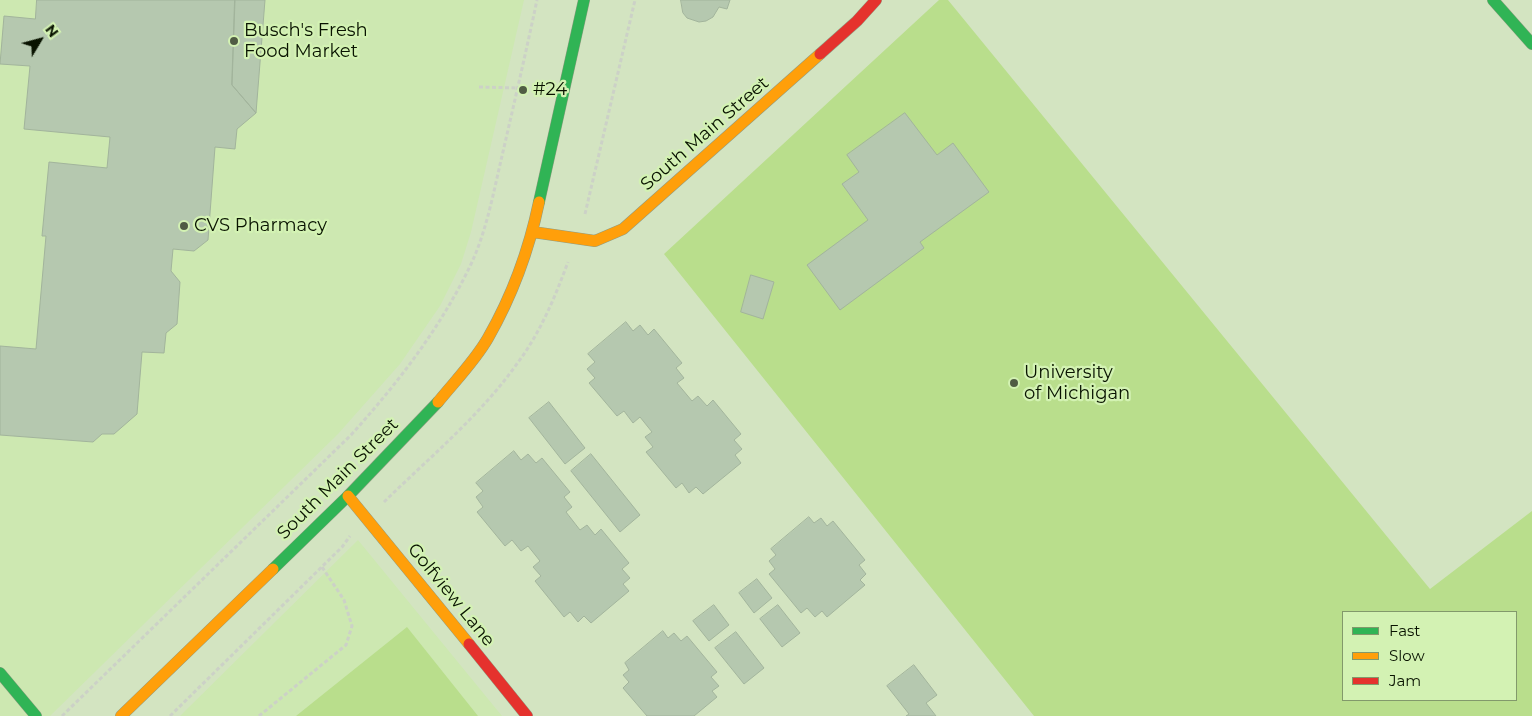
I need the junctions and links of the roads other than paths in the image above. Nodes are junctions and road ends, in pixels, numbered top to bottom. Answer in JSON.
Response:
{"nodes":[{"id":1,"x":584,"y":0,"type":"edge"},
{"id":2,"x":876,"y":0,"type":"edge"},
{"id":3,"x":1493,"y":0,"type":"edge"},
{"id":4,"x":1532,"y":44,"type":"edge"},
{"id":5,"x":533,"y":232,"type":"junction"},
{"id":6,"x":348,"y":496,"type":"junction"},
{"id":7,"x":0,"y":673,"type":"edge"},
{"id":8,"x":36,"y":716,"type":"edge"},
{"id":9,"x":121,"y":716,"type":"edge"},
{"id":10,"x":527,"y":716,"type":"edge"}],
"edges":[{"from":1,"to":5,"type":"street","name":"South Main Street"},
{"from":2,"to":5,"type":"street","name":"South Main Street"},
{"from":3,"to":4,"type":"street"},
{"from":5,"to":6,"type":"street","name":"South Main Street"},
{"from":6,"to":9,"type":"street","name":"South Main Street"},
{"from":6,"to":10,"type":"street","name":"Golfview Lane"},
{"from":7,"to":8,"type":"street"}]}
